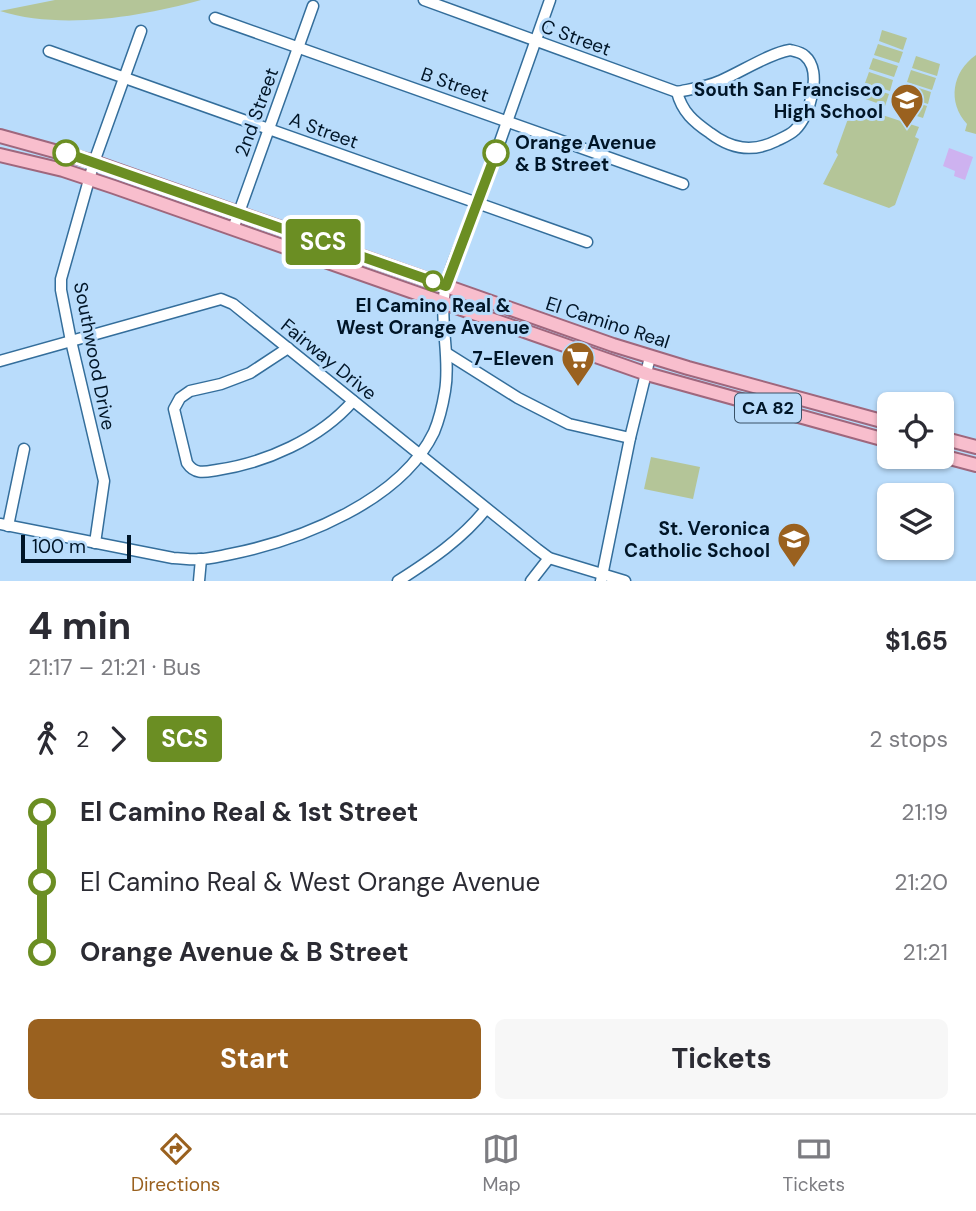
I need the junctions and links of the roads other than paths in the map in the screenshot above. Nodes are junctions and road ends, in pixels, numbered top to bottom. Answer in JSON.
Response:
{"nodes":[{"id":1,"x":424,"y":0,"type":"edge"},
{"id":2,"x":550,"y":0,"type":"edge"},
{"id":3,"x":313,"y":6,"type":"dead end"},
{"id":4,"x":215,"y":18,"type":"dead end"},
{"id":5,"x":141,"y":31,"type":"dead end"},
{"id":6,"x":535,"y":40,"type":"junction"},
{"id":7,"x":298,"y":47,"type":"junction"},
{"id":8,"x":49,"y":51,"type":"dead end"},
{"id":9,"x":124,"y":77,"type":"junction"},
{"id":10,"x":677,"y":92,"type":"junction"},
{"id":11,"x":507,"y":121,"type":"junction"},
{"id":12,"x":269,"y":129,"type":"junction"},
{"id":13,"x":0,"y":136,"type":"edge"},
{"id":14,"x":0,"y":155,"type":"edge"},
{"id":15,"x":94,"y":162,"type":"junction"},
{"id":16,"x":89,"y":179,"type":"junction"},
{"id":17,"x":682,"y":184,"type":"dead end"},
{"id":18,"x":478,"y":203,"type":"junction"},
{"id":19,"x":239,"y":212,"type":"junction"},
{"id":20,"x":233,"y":229,"type":"junction"},
{"id":21,"x":587,"y":242,"type":"dead end"},
{"id":22,"x":446,"y":286,"type":"junction"},
{"id":23,"x":445,"y":304,"type":"junction"},
{"id":24,"x":71,"y":341,"type":"junction"},
{"id":25,"x":288,"y":348,"type":"junction"},
{"id":26,"x":448,"y":354,"type":"junction"},
{"id":27,"x":650,"y":357,"type":"junction"},
{"id":28,"x":0,"y":361,"type":"edge"},
{"id":29,"x":647,"y":374,"type":"junction"},
{"id":30,"x":353,"y":401,"type":"junction"},
{"id":31,"x":877,"y":421,"type":"edge"},
{"id":32,"x":630,"y":438,"type":"junction"},
{"id":33,"x":877,"y":438,"type":"edge"},
{"id":34,"x":954,"y":441,"type":"edge"},
{"id":35,"x":976,"y":447,"type":"edge"},
{"id":36,"x":23,"y":449,"type":"dead end"},
{"id":37,"x":419,"y":454,"type":"junction"},
{"id":38,"x":954,"y":459,"type":"edge"},
{"id":39,"x":976,"y":465,"type":"edge"},
{"id":40,"x":486,"y":509,"type":"junction"},
{"id":41,"x":4,"y":525,"type":"edge"},
{"id":42,"x":95,"y":543,"type":"junction"},
{"id":43,"x":549,"y":558,"type":"junction"},
{"id":44,"x":201,"y":559,"type":"junction"},
{"id":45,"x":602,"y":577,"type":"edge"},
{"id":46,"x":199,"y":581,"type":"edge"},
{"id":47,"x":398,"y":581,"type":"edge"},
{"id":48,"x":531,"y":581,"type":"edge"},
{"id":49,"x":625,"y":581,"type":"edge"}],
"edges":[{"from":1,"to":6,"type":"street","name":"C Street"},
{"from":2,"to":6,"type":"street"},
{"from":3,"to":7,"type":"street","name":"2nd Street"},
{"from":4,"to":7,"type":"street","name":"B Street"},
{"from":5,"to":9,"type":"street","name":"Southwood Drive"},
{"from":6,"to":10,"type":"street","name":"C Street"},
{"from":6,"to":11,"type":"street"},
{"from":7,"to":11,"type":"street","name":"B Street"},
{"from":7,"to":12,"type":"street","name":"2nd Street"},
{"from":8,"to":9,"type":"street","name":"A Street"},
{"from":9,"to":12,"type":"street","name":"A Street"},
{"from":9,"to":15,"type":"street","name":"Southwood Drive"},
{"from":10,"to":10,"type":"street"},
{"from":11,"to":17,"type":"street","name":"B Street"},
{"from":11,"to":18,"type":"street"},
{"from":12,"to":18,"type":"street","name":"A Street"},
{"from":12,"to":19,"type":"street","name":"2nd Street"},
{"from":13,"to":15,"type":"main road","name":"El Camino Real","number":"CA 82"},
{"from":14,"to":16,"type":"main road","name":"El Camino Real","number":"CA 82"},
{"from":15,"to":16,"type":"street","name":"Southwood Drive"},
{"from":15,"to":19,"type":"main road","name":"El Camino Real","number":"CA 82"},
{"from":16,"to":20,"type":"main road","name":"El Camino Real","number":"CA 82"},
{"from":16,"to":24,"type":"street","name":"Southwood Drive"},
{"from":18,"to":21,"type":"street","name":"A Street"},
{"from":18,"to":22,"type":"street"},
{"from":19,"to":20,"type":"street","name":"2nd Street"},
{"from":19,"to":22,"type":"main road","name":"El Camino Real","number":"CA 82"},
{"from":20,"to":23,"type":"main road","name":"El Camino Real","number":"CA 82"},
{"from":22,"to":23,"type":"street"},
{"from":22,"to":27,"type":"main road","name":"El Camino Real","number":"CA 82"},
{"from":23,"to":26,"type":"street"},
{"from":23,"to":29,"type":"main road","name":"El Camino Real","number":"CA 82"},
{"from":24,"to":25,"type":"street","name":"Fairway Drive"},
{"from":24,"to":28,"type":"street","name":"Fairway Drive"},
{"from":24,"to":42,"type":"street","name":"Southwood Drive"},
{"from":25,"to":30,"type":"street","name":"Fairway Drive"},
{"from":25,"to":30,"type":"street"},
{"from":26,"to":32,"type":"street"},
{"from":26,"to":37,"type":"street"},
{"from":27,"to":29,"type":"street"},
{"from":27,"to":31,"type":"main road","name":"El Camino Real","number":"CA 82"},
{"from":29,"to":32,"type":"street"},
{"from":29,"to":33,"type":"main road","name":"El Camino Real","number":"CA 82"},
{"from":30,"to":37,"type":"street","name":"Fairway Drive"},
{"from":32,"to":45,"type":"street"},
{"from":34,"to":35,"type":"main road"},
{"from":36,"to":41,"type":"street"},
{"from":37,"to":40,"type":"street","name":"Fairway Drive"},
{"from":37,"to":44,"type":"street"},
{"from":38,"to":39,"type":"main road"},
{"from":40,"to":43,"type":"street","name":"Fairway Drive"},
{"from":40,"to":47,"type":"street"},
{"from":41,"to":42,"type":"street"},
{"from":42,"to":44,"type":"street"},
{"from":43,"to":45,"type":"street","name":"Fairway Drive"},
{"from":43,"to":48,"type":"street"},
{"from":44,"to":46,"type":"street"},
{"from":45,"to":49,"type":"street","name":"Fairway Drive"}]}
